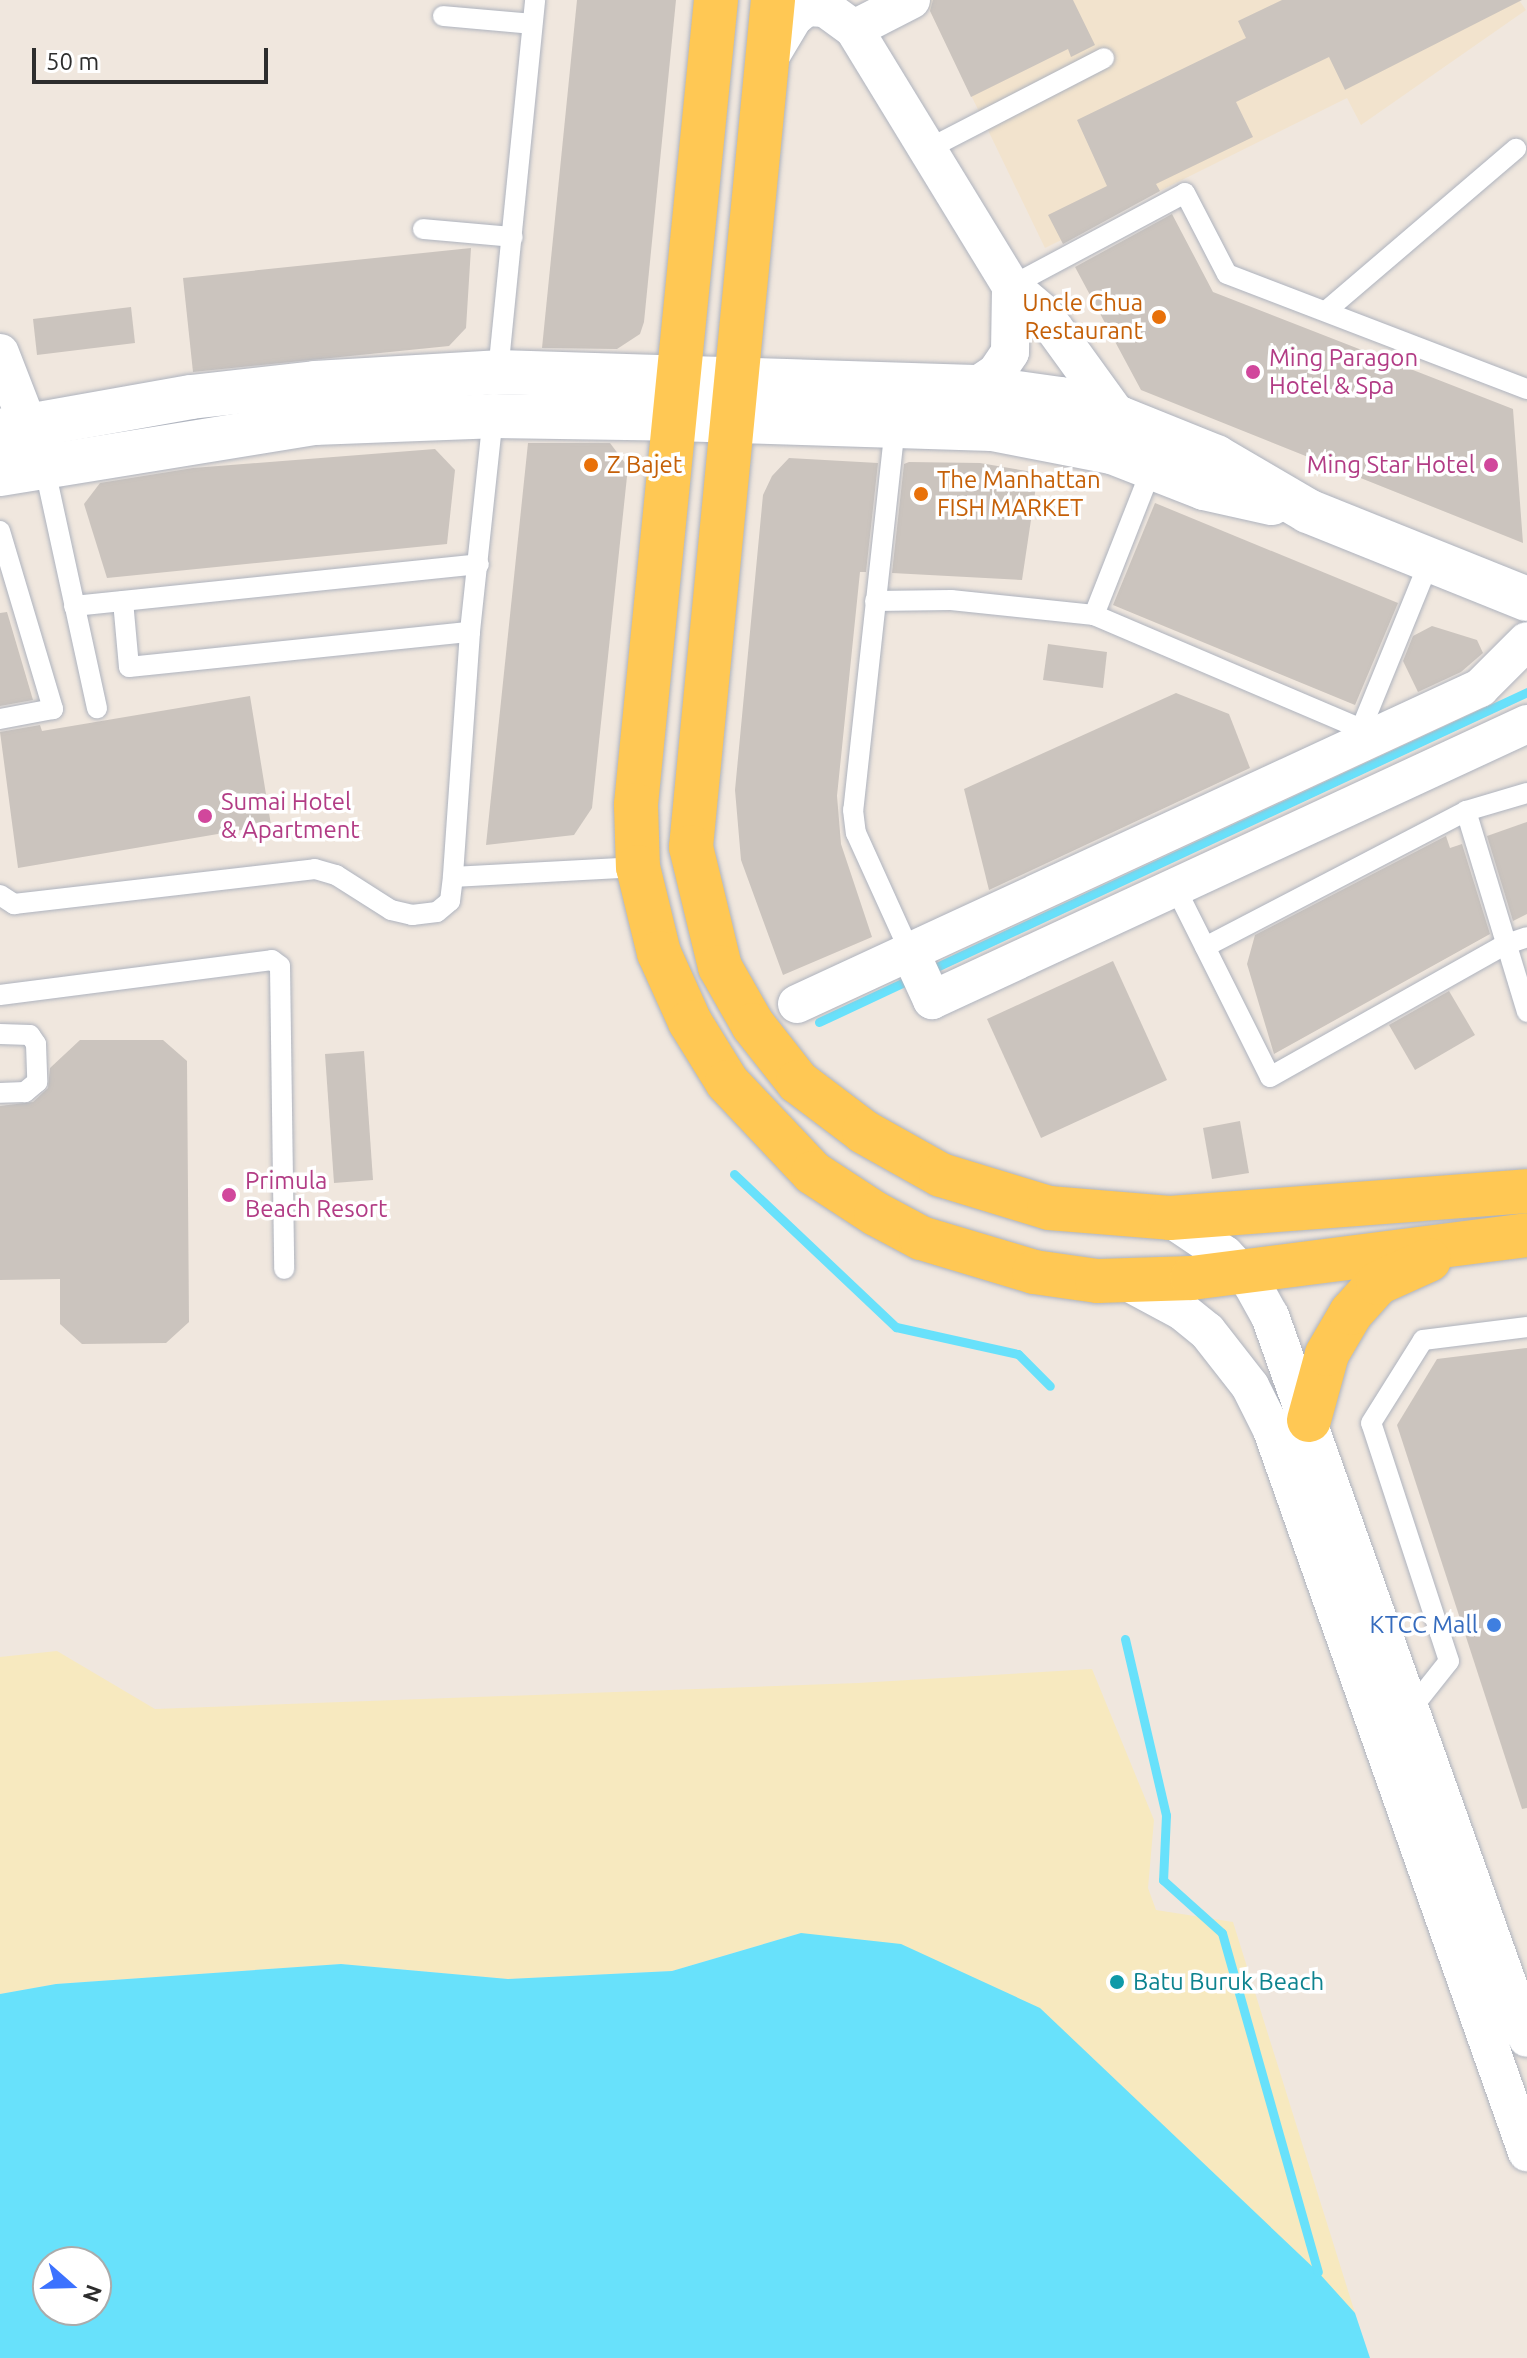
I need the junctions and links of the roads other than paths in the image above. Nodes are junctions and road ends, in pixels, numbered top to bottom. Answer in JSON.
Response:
{"nodes":[{"id":1,"x":535,"y":0,"type":"edge"},
{"id":2,"x":716,"y":0,"type":"edge"},
{"id":3,"x":773,"y":0,"type":"edge"},
{"id":4,"x":911,"y":0,"type":"edge"},
{"id":5,"x":443,"y":16,"type":"dead end"},
{"id":6,"x":532,"y":24,"type":"junction"},
{"id":7,"x":854,"y":29,"type":"junction"},
{"id":8,"x":1104,"y":58,"type":"dead end"},
{"id":9,"x":767,"y":62,"type":"junction"},
{"id":10,"x":928,"y":149,"type":"junction"},
{"id":11,"x":1516,"y":149,"type":"dead end"},
{"id":12,"x":423,"y":229,"type":"dead end"},
{"id":13,"x":513,"y":237,"type":"junction"},
{"id":14,"x":1011,"y":286,"type":"junction"},
{"id":15,"x":1326,"y":311,"type":"junction"},
{"id":16,"x":0,"y":353,"type":"edge"},
{"id":17,"x":498,"y":372,"type":"junction"},
{"id":18,"x":680,"y":374,"type":"junction"},
{"id":19,"x":735,"y":377,"type":"junction"},
{"id":20,"x":975,"y":387,"type":"junction"},
{"id":21,"x":1527,"y":389,"type":"edge"},
{"id":22,"x":493,"y":416,"type":"junction"},
{"id":23,"x":1119,"y":418,"type":"junction"},
{"id":24,"x":676,"y":419,"type":"junction"},
{"id":25,"x":731,"y":421,"type":"junction"},
{"id":26,"x":895,"y":426,"type":"junction"},
{"id":27,"x":14,"y":428,"type":"edge"},
{"id":28,"x":44,"y":465,"type":"junction"},
{"id":29,"x":1152,"y":468,"type":"junction"},
{"id":30,"x":0,"y":474,"type":"edge"},
{"id":31,"x":1308,"y":511,"type":"junction"},
{"id":32,"x":0,"y":531,"type":"edge"},
{"id":33,"x":1430,"y":560,"type":"junction"},
{"id":34,"x":479,"y":564,"type":"junction"},
{"id":35,"x":1527,"y":599,"type":"edge"},
{"id":36,"x":123,"y":601,"type":"junction"},
{"id":37,"x":875,"y":601,"type":"junction"},
{"id":38,"x":74,"y":606,"type":"junction"},
{"id":39,"x":1094,"y":615,"type":"junction"},
{"id":40,"x":470,"y":632,"type":"junction"},
{"id":41,"x":1527,"y":641,"type":"edge"},
{"id":42,"x":97,"y":708,"type":"dead end"},
{"id":43,"x":0,"y":719,"type":"edge"},
{"id":44,"x":1527,"y":724,"type":"edge"},
{"id":45,"x":1365,"y":734,"type":"junction"},
{"id":46,"x":1527,"y":793,"type":"edge"},
{"id":47,"x":1466,"y":811,"type":"junction"},
{"id":48,"x":638,"y":867,"type":"junction"},
{"id":49,"x":453,"y":877,"type":"junction"},
{"id":50,"x":1175,"y":887,"type":"junction"},
{"id":51,"x":0,"y":895,"type":"edge"},
{"id":52,"x":1527,"y":937,"type":"edge"},
{"id":53,"x":1504,"y":945,"type":"junction"},
{"id":54,"x":1205,"y":947,"type":"junction"},
{"id":55,"x":910,"y":952,"type":"junction"},
{"id":56,"x":0,"y":995,"type":"edge"},
{"id":57,"x":797,"y":1004,"type":"dead end"},
{"id":58,"x":1527,"y":1012,"type":"edge"},
{"id":59,"x":0,"y":1034,"type":"edge"},
{"id":60,"x":0,"y":1093,"type":"edge"},
{"id":61,"x":1527,"y":1191,"type":"edge"},
{"id":62,"x":1170,"y":1218,"type":"junction"},
{"id":63,"x":1508,"y":1238,"type":"edge"},
{"id":64,"x":284,"y":1269,"type":"dead end"},
{"id":65,"x":1243,"y":1273,"type":"junction"},
{"id":66,"x":1126,"y":1281,"type":"junction"},
{"id":67,"x":1527,"y":1327,"type":"edge"},
{"id":68,"x":1309,"y":1420,"type":"junction"},
{"id":69,"x":1411,"y":1709,"type":"junction"},
{"id":70,"x":1527,"y":2038,"type":"edge"},
{"id":71,"x":1527,"y":2152,"type":"edge"}],
"edges":[{"from":1,"to":6,"type":"lane"},
{"from":2,"to":18,"type":"main road"},
{"from":3,"to":9,"type":"main road"},
{"from":4,"to":7,"type":"street"},
{"from":5,"to":6,"type":"lane"},
{"from":6,"to":13,"type":"lane"},
{"from":7,"to":9,"type":"street"},
{"from":7,"to":10,"type":"street"},
{"from":8,"to":10,"type":"lane"},
{"from":9,"to":19,"type":"main road"},
{"from":10,"to":14,"type":"street"},
{"from":11,"to":15,"type":"lane"},
{"from":12,"to":13,"type":"lane"},
{"from":13,"to":17,"type":"lane"},
{"from":14,"to":15,"type":"lane"},
{"from":14,"to":20,"type":"street"},
{"from":14,"to":23,"type":"street"},
{"from":15,"to":21,"type":"lane"},
{"from":16,"to":27,"type":"street"},
{"from":17,"to":18,"type":"street"},
{"from":17,"to":27,"type":"street"},
{"from":18,"to":19,"type":"street"},
{"from":18,"to":24,"type":"main road"},
{"from":19,"to":20,"type":"street"},
{"from":19,"to":25,"type":"main road"},
{"from":20,"to":23,"type":"street"},
{"from":22,"to":24,"type":"street"},
{"from":22,"to":28,"type":"street"},
{"from":22,"to":34,"type":"lane"},
{"from":23,"to":31,"type":"street"},
{"from":24,"to":25,"type":"street"},
{"from":24,"to":48,"type":"main road"},
{"from":25,"to":26,"type":"street"},
{"from":25,"to":62,"type":"main road"},
{"from":26,"to":29,"type":"street"},
{"from":26,"to":37,"type":"lane"},
{"from":27,"to":28,"type":"street"},
{"from":28,"to":30,"type":"street"},
{"from":28,"to":38,"type":"lane"},
{"from":29,"to":31,"type":"street"},
{"from":29,"to":39,"type":"lane"},
{"from":31,"to":33,"type":"street"},
{"from":32,"to":43,"type":"lane"},
{"from":33,"to":35,"type":"street"},
{"from":33,"to":45,"type":"lane"},
{"from":34,"to":36,"type":"lane"},
{"from":34,"to":40,"type":"lane"},
{"from":36,"to":38,"type":"lane"},
{"from":36,"to":40,"type":"lane"},
{"from":37,"to":39,"type":"lane"},
{"from":37,"to":55,"type":"lane"},
{"from":38,"to":42,"type":"lane"},
{"from":39,"to":45,"type":"lane"},
{"from":40,"to":49,"type":"lane"},
{"from":41,"to":45,"type":"street"},
{"from":44,"to":50,"type":"street"},
{"from":45,"to":55,"type":"street"},
{"from":46,"to":47,"type":"lane"},
{"from":47,"to":53,"type":"lane"},
{"from":47,"to":54,"type":"lane"},
{"from":48,"to":49,"type":"lane"},
{"from":48,"to":66,"type":"main road"},
{"from":49,"to":51,"type":"lane"},
{"from":50,"to":54,"type":"lane"},
{"from":50,"to":55,"type":"street"},
{"from":52,"to":53,"type":"lane"},
{"from":53,"to":54,"type":"lane"},
{"from":53,"to":58,"type":"lane"},
{"from":55,"to":57,"type":"street"},
{"from":56,"to":64,"type":"lane"},
{"from":59,"to":60,"type":"lane"},
{"from":61,"to":62,"type":"main road"},
{"from":62,"to":65,"type":"street"},
{"from":63,"to":65,"type":"main road"},
{"from":63,"to":68,"type":"main road"},
{"from":65,"to":66,"type":"main road"},
{"from":65,"to":68,"type":"street"},
{"from":66,"to":71,"type":"street"},
{"from":67,"to":69,"type":"lane"},
{"from":68,"to":69,"type":"street"},
{"from":69,"to":70,"type":"street"}]}
